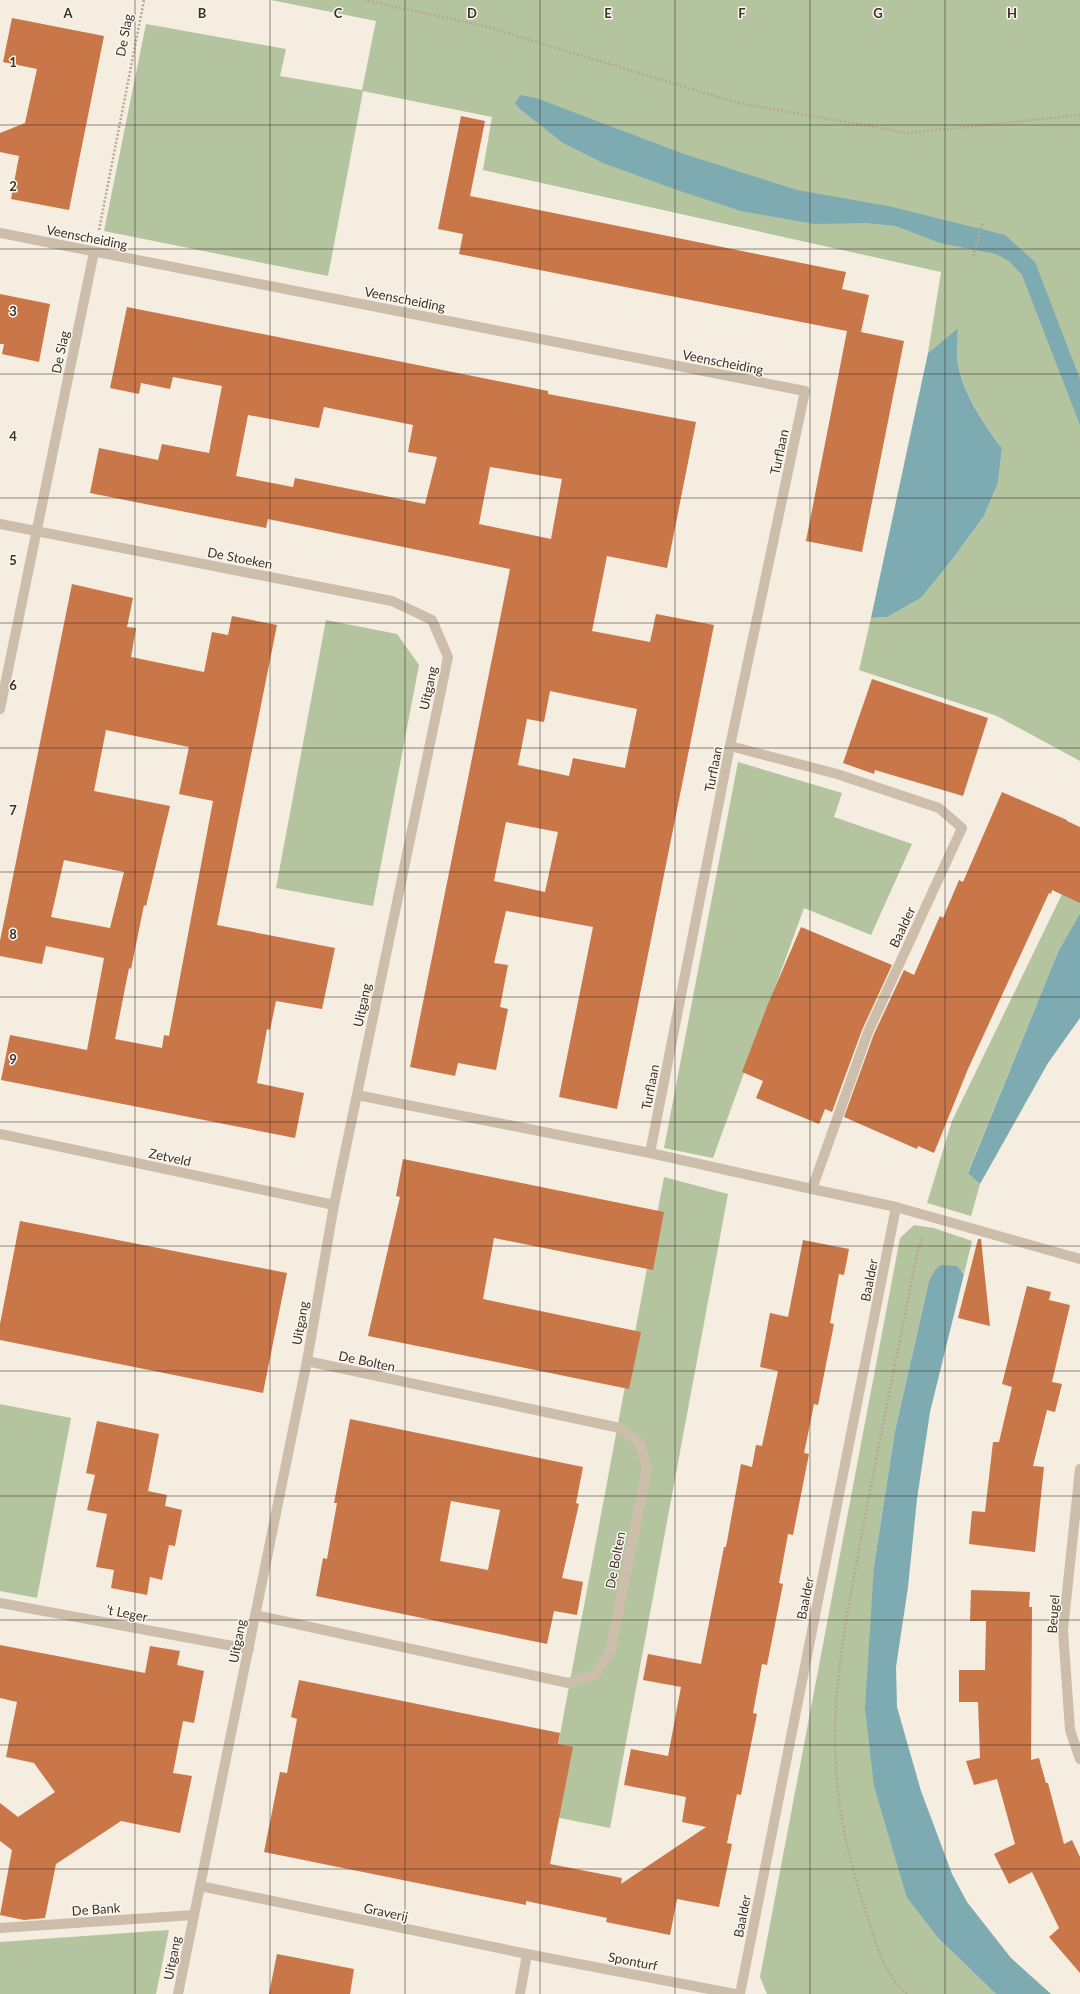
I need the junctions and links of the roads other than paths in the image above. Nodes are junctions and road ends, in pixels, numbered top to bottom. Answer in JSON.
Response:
{"nodes":[{"id":1,"x":0,"y":234,"type":"edge"},
{"id":2,"x":94,"y":252,"type":"junction"},
{"id":3,"x":805,"y":391,"type":"joint"},
{"id":4,"x":0,"y":524,"type":"edge"},
{"id":5,"x":37,"y":532,"type":"junction"},
{"id":6,"x":448,"y":657,"type":"joint"},
{"id":7,"x":0,"y":709,"type":"edge"},
{"id":8,"x":730,"y":746,"type":"junction"},
{"id":9,"x":357,"y":1094,"type":"junction"},
{"id":10,"x":0,"y":1134,"type":"edge"},
{"id":11,"x":650,"y":1153,"type":"junction"},
{"id":12,"x":812,"y":1189,"type":"junction"},
{"id":13,"x":334,"y":1205,"type":"junction"},
{"id":14,"x":896,"y":1207,"type":"junction"},
{"id":15,"x":1080,"y":1259,"type":"edge"},
{"id":16,"x":307,"y":1361,"type":"junction"},
{"id":17,"x":1080,"y":1469,"type":"edge"},
{"id":18,"x":0,"y":1603,"type":"edge"},
{"id":19,"x":255,"y":1615,"type":"junction"},
{"id":20,"x":249,"y":1649,"type":"junction"},
{"id":21,"x":1080,"y":1759,"type":"edge"},
{"id":22,"x":200,"y":1886,"type":"junction"},
{"id":23,"x":194,"y":1915,"type":"junction"},
{"id":24,"x":0,"y":1928,"type":"edge"},
{"id":25,"x":527,"y":1954,"type":"junction"},
{"id":26,"x":178,"y":1994,"type":"edge"},
{"id":27,"x":520,"y":1994,"type":"edge"},
{"id":28,"x":735,"y":1994,"type":"edge"},
{"id":29,"x":740,"y":1994,"type":"edge"}],
"edges":[{"from":1,"to":2,"type":"street","name":"Veenscheiding"},
{"from":2,"to":3,"type":"street","name":"Veenscheiding"},
{"from":2,"to":5,"type":"street","name":"De Slag"},
{"from":3,"to":8,"type":"street","name":"Turflaan"},
{"from":4,"to":5,"type":"street","name":"De Stoeken"},
{"from":5,"to":6,"type":"street","name":"De Stoeken"},
{"from":5,"to":7,"type":"street","name":"De Slag"},
{"from":6,"to":9,"type":"street","name":"Uitgang"},
{"from":8,"to":11,"type":"street","name":"Turflaan"},
{"from":8,"to":12,"type":"street","name":"Baalder"},
{"from":9,"to":11,"type":"street"},
{"from":9,"to":13,"type":"street","name":"Uitgang"},
{"from":10,"to":13,"type":"street","name":"Zetveld"},
{"from":11,"to":12,"type":"street"},
{"from":12,"to":14,"type":"street"},
{"from":13,"to":16,"type":"street","name":"Uitgang"},
{"from":14,"to":15,"type":"street"},
{"from":14,"to":29,"type":"street","name":"Baalder"},
{"from":16,"to":19,"type":"street","name":"Uitgang"},
{"from":16,"to":19,"type":"street","name":"De Bolten"},
{"from":17,"to":21,"type":"street","name":"Beugel"},
{"from":18,"to":20,"type":"street","name":"'t Leger"},
{"from":19,"to":20,"type":"street","name":"Uitgang"},
{"from":20,"to":22,"type":"street","name":"Uitgang"},
{"from":22,"to":23,"type":"street","name":"Uitgang"},
{"from":22,"to":25,"type":"street","name":"Graverij"},
{"from":23,"to":24,"type":"street","name":"De Bank"},
{"from":23,"to":26,"type":"street","name":"Uitgang"},
{"from":25,"to":27,"type":"street"},
{"from":25,"to":28,"type":"street","name":"Sponturf"}]}
